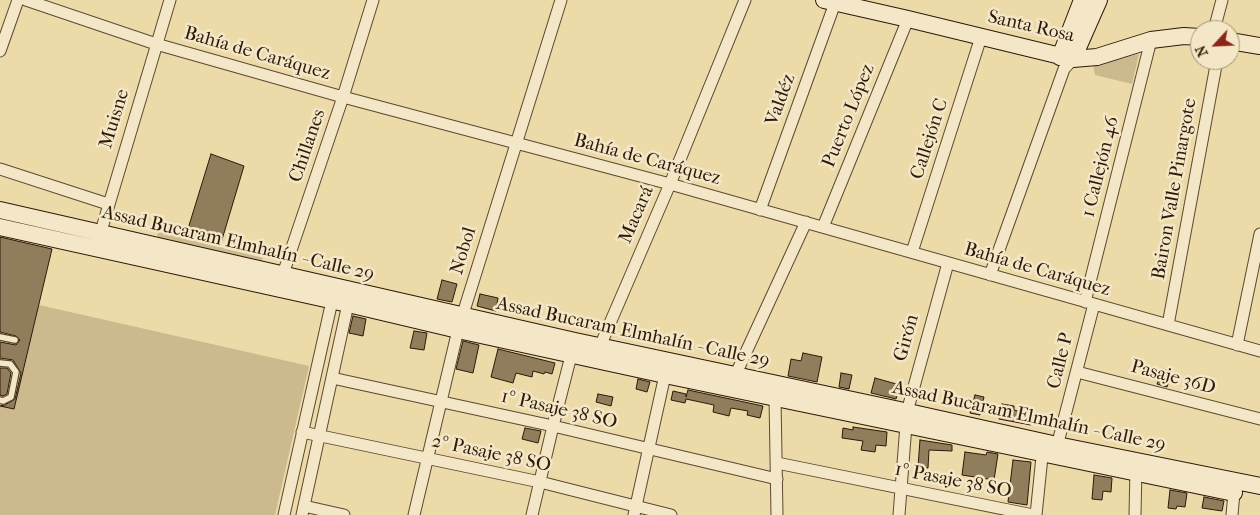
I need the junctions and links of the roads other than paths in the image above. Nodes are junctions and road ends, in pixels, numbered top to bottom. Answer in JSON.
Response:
{"nodes":[{"id":1,"x":18,"y":0,"type":"edge"},
{"id":2,"x":26,"y":0,"type":"edge"},
{"id":3,"x":170,"y":0,"type":"edge"},
{"id":4,"x":373,"y":0,"type":"edge"},
{"id":5,"x":561,"y":0,"type":"edge"},
{"id":6,"x":745,"y":0,"type":"edge"},
{"id":7,"x":1082,"y":0,"type":"edge"},
{"id":8,"x":1099,"y":0,"type":"edge"},
{"id":9,"x":1222,"y":0,"type":"edge"},
{"id":10,"x":829,"y":1,"type":"edge"},
{"id":11,"x":908,"y":18,"type":"junction"},
{"id":12,"x":1217,"y":20,"type":"edge"},
{"id":13,"x":1190,"y":36,"type":"edge"},
{"id":14,"x":981,"y":37,"type":"junction"},
{"id":15,"x":1151,"y":40,"type":"junction"},
{"id":16,"x":1240,"y":42,"type":"edge"},
{"id":17,"x":156,"y":44,"type":"junction"},
{"id":18,"x":1260,"y":46,"type":"edge"},
{"id":19,"x":0,"y":52,"type":"edge"},
{"id":20,"x":1065,"y":62,"type":"junction"},
{"id":21,"x":1215,"y":70,"type":"edge"},
{"id":22,"x":343,"y":97,"type":"junction"},
{"id":23,"x":516,"y":143,"type":"junction"},
{"id":24,"x":0,"y":169,"type":"edge"},
{"id":25,"x":670,"y":184,"type":"junction"},
{"id":26,"x":108,"y":204,"type":"junction"},
{"id":27,"x":0,"y":210,"type":"edge"},
{"id":28,"x":760,"y":210,"type":"junction"},
{"id":29,"x":0,"y":215,"type":"edge"},
{"id":30,"x":0,"y":222,"type":"edge"},
{"id":31,"x":806,"y":222,"type":"junction"},
{"id":32,"x":0,"y":227,"type":"edge"},
{"id":33,"x":823,"y":227,"type":"junction"},
{"id":34,"x":100,"y":232,"type":"junction"},
{"id":35,"x":1260,"y":234,"type":"edge"},
{"id":36,"x":96,"y":249,"type":"junction"},
{"id":37,"x":912,"y":252,"type":"junction"},
{"id":38,"x":948,"y":263,"type":"junction"},
{"id":39,"x":283,"y":274,"type":"junction"},
{"id":40,"x":990,"y":275,"type":"junction"},
{"id":41,"x":340,"y":302,"type":"junction"},
{"id":42,"x":1090,"y":303,"type":"junction"},
{"id":43,"x":460,"y":324,"type":"junction"},
{"id":44,"x":1168,"y":325,"type":"junction"},
{"id":45,"x":0,"y":337,"type":"edge"},
{"id":46,"x":15,"y":340,"type":"dead end"},
{"id":47,"x":1237,"y":345,"type":"junction"},
{"id":48,"x":573,"y":348,"type":"junction"},
{"id":49,"x":1260,"y":351,"type":"edge"},
{"id":50,"x":597,"y":353,"type":"junction"},
{"id":51,"x":0,"y":362,"type":"edge"},
{"id":52,"x":1077,"y":372,"type":"junction"},
{"id":53,"x":665,"y":375,"type":"junction"},
{"id":54,"x":735,"y":376,"type":"junction"},
{"id":55,"x":332,"y":378,"type":"junction"},
{"id":56,"x":775,"y":398,"type":"junction"},
{"id":57,"x":0,"y":400,"type":"edge"},
{"id":58,"x":442,"y":402,"type":"junction"},
{"id":59,"x":906,"y":418,"type":"junction"},
{"id":60,"x":1260,"y":419,"type":"edge"},
{"id":61,"x":553,"y":426,"type":"junction"},
{"id":62,"x":302,"y":432,"type":"junction"},
{"id":63,"x":319,"y":436,"type":"junction"},
{"id":64,"x":648,"y":449,"type":"junction"},
{"id":65,"x":1049,"y":449,"type":"junction"},
{"id":66,"x":428,"y":458,"type":"junction"},
{"id":67,"x":777,"y":464,"type":"junction"},
{"id":68,"x":1136,"y":467,"type":"junction"},
{"id":69,"x":777,"y":479,"type":"junction"},
{"id":70,"x":540,"y":482,"type":"junction"},
{"id":71,"x":1260,"y":486,"type":"edge"},
{"id":72,"x":901,"y":488,"type":"junction"},
{"id":73,"x":1234,"y":493,"type":"junction"},
{"id":74,"x":1260,"y":497,"type":"edge"},
{"id":75,"x":635,"y":510,"type":"edge"},
{"id":76,"x":303,"y":511,"type":"edge"},
{"id":77,"x":284,"y":515,"type":"edge"},
{"id":78,"x":344,"y":515,"type":"edge"},
{"id":79,"x":414,"y":515,"type":"edge"},
{"id":80,"x":532,"y":515,"type":"edge"},
{"id":81,"x":671,"y":515,"type":"edge"},
{"id":82,"x":779,"y":515,"type":"edge"},
{"id":83,"x":899,"y":515,"type":"edge"},
{"id":84,"x":1034,"y":515,"type":"edge"},
{"id":85,"x":1135,"y":515,"type":"edge"},
{"id":86,"x":1232,"y":515,"type":"edge"}],
"edges":[{"from":1,"to":19,"type":"street"},
{"from":2,"to":17,"type":"street","name":"Bahía de Caráquez"},
{"from":3,"to":17,"type":"street","name":"Muisne"},
{"from":4,"to":22,"type":"street","name":"Chillanes"},
{"from":5,"to":23,"type":"street","name":"Nobol"},
{"from":6,"to":25,"type":"street","name":"Macará"},
{"from":7,"to":20,"type":"main road"},
{"from":8,"to":20,"type":"main road"},
{"from":9,"to":12,"type":"street"},
{"from":10,"to":11,"type":"main road","name":"Santa Rosa"},
{"from":10,"to":28,"type":"street","name":"Valdéz"},
{"from":11,"to":14,"type":"main road","name":"Santa Rosa"},
{"from":11,"to":33,"type":"street","name":"Puerto López"},
{"from":13,"to":15,"type":"main road","name":"Santa Rosa"},
{"from":14,"to":20,"type":"main road","name":"Santa Rosa"},
{"from":14,"to":37,"type":"street","name":"Callejón C"},
{"from":15,"to":20,"type":"main road","name":"Santa Rosa"},
{"from":15,"to":42,"type":"street","name":"1 Callejón 46"},
{"from":16,"to":18,"type":"main road"},
{"from":17,"to":22,"type":"street","name":"Bahía de Caráquez"},
{"from":17,"to":26,"type":"street","name":"Muisne"},
{"from":20,"to":40,"type":"street"},
{"from":21,"to":44,"type":"street","name":"Bairon Valle Pinargote"},
{"from":22,"to":23,"type":"street","name":"Bahía de Caráquez"},
{"from":22,"to":39,"type":"street","name":"Chillanes"},
{"from":23,"to":25,"type":"street","name":"Bahía de Caráquez"},
{"from":23,"to":43,"type":"street","name":"Nobol"},
{"from":24,"to":26,"type":"street"},
{"from":25,"to":28,"type":"street","name":"Bahía de Caráquez"},
{"from":25,"to":50,"type":"street","name":"Macará"},
{"from":26,"to":34,"type":"street","name":"Muisne"},
{"from":27,"to":34,"type":"main road","name":"Assad Bucaram Elmhalín - Calle 29"},
{"from":28,"to":31,"type":"street","name":"Bahía de Caráquez"},
{"from":29,"to":34,"type":"lane"},
{"from":30,"to":36,"type":"lane"},
{"from":31,"to":33,"type":"street","name":"Bahía de Caráquez"},
{"from":31,"to":54,"type":"street"},
{"from":32,"to":36,"type":"main road"},
{"from":33,"to":37,"type":"street","name":"Bahía de Caráquez"},
{"from":34,"to":36,"type":"street","name":"Muisne"},
{"from":34,"to":39,"type":"main road","name":"Assad Bucaram Elmhalín - Calle 29"},
{"from":35,"to":47,"type":"street"},
{"from":36,"to":41,"type":"main road"},
{"from":37,"to":38,"type":"street","name":"Bahía de Caráquez"},
{"from":38,"to":40,"type":"street","name":"Bahía de Caráquez"},
{"from":38,"to":59,"type":"street","name":"Girón"},
{"from":39,"to":43,"type":"main road","name":"Assad Bucaram Elmhalín - Calle 29"},
{"from":40,"to":42,"type":"street","name":"Bahía de Caráquez"},
{"from":41,"to":43,"type":"main road"},
{"from":41,"to":55,"type":"street"},
{"from":41,"to":62,"type":"street"},
{"from":42,"to":44,"type":"street","name":"Bahía de Caráquez"},
{"from":42,"to":52,"type":"street","name":"Calle P"},
{"from":43,"to":48,"type":"main road"},
{"from":43,"to":58,"type":"street","name":"Nobol"},
{"from":44,"to":47,"type":"street","name":"Bahía de Caráquez"},
{"from":45,"to":46,"type":"lane"},
{"from":47,"to":49,"type":"street","name":"Bahía de Caráquez"},
{"from":48,"to":50,"type":"main road"},
{"from":48,"to":61,"type":"street"},
{"from":50,"to":53,"type":"main road"},
{"from":50,"to":54,"type":"main road","name":"Assad Bucaram Elmhalín - Calle 29"},
{"from":51,"to":57,"type":"lane"},
{"from":52,"to":60,"type":"street","name":"Pasaje 36D"},
{"from":52,"to":65,"type":"street","name":"Calle P"},
{"from":53,"to":56,"type":"main road"},
{"from":53,"to":64,"type":"street"},
{"from":54,"to":59,"type":"main road","name":"Assad Bucaram Elmhalín - Calle 29"},
{"from":55,"to":58,"type":"street","name":"1º Pasaje 38 SO"},
{"from":55,"to":63,"type":"street"},
{"from":56,"to":59,"type":"main road"},
{"from":56,"to":67,"type":"street"},
{"from":58,"to":61,"type":"street","name":"1º Pasaje 38 SO"},
{"from":58,"to":66,"type":"street","name":"Nobol"},
{"from":59,"to":65,"type":"main road"},
{"from":59,"to":72,"type":"street","name":"Girón"},
{"from":61,"to":64,"type":"street","name":"1º Pasaje 38 SO"},
{"from":61,"to":70,"type":"street"},
{"from":62,"to":63,"type":"street","name":"2º Pasaje 38 SO"},
{"from":62,"to":77,"type":"street"},
{"from":63,"to":66,"type":"street","name":"2º Pasaje 38 SO"},
{"from":63,"to":76,"type":"street"},
{"from":64,"to":69,"type":"street","name":"1º Pasaje 38 SO"},
{"from":64,"to":75,"type":"street"},
{"from":65,"to":68,"type":"main road"},
{"from":65,"to":84,"type":"street","name":"Calle P"},
{"from":66,"to":70,"type":"street","name":"2º Pasaje 38 SO"},
{"from":66,"to":79,"type":"street","name":"Nobol"},
{"from":67,"to":69,"type":"street"},
{"from":67,"to":72,"type":"street","name":"1º Pasaje 38 SO"},
{"from":68,"to":71,"type":"main road","name":"Assad Bucaram Elmhalín - Calle 29"},
{"from":68,"to":73,"type":"main road"},
{"from":68,"to":85,"type":"street"},
{"from":69,"to":82,"type":"street"},
{"from":70,"to":75,"type":"street","name":"2º Pasaje 38 SO"},
{"from":70,"to":80,"type":"street"},
{"from":72,"to":83,"type":"street","name":"Girón"},
{"from":72,"to":84,"type":"street","name":"1º Pasaje 38 SO"},
{"from":73,"to":74,"type":"main road"},
{"from":73,"to":86,"type":"street"},
{"from":75,"to":81,"type":"street","name":"2º Pasaje 38 SO"},
{"from":76,"to":78,"type":"street"}]}
